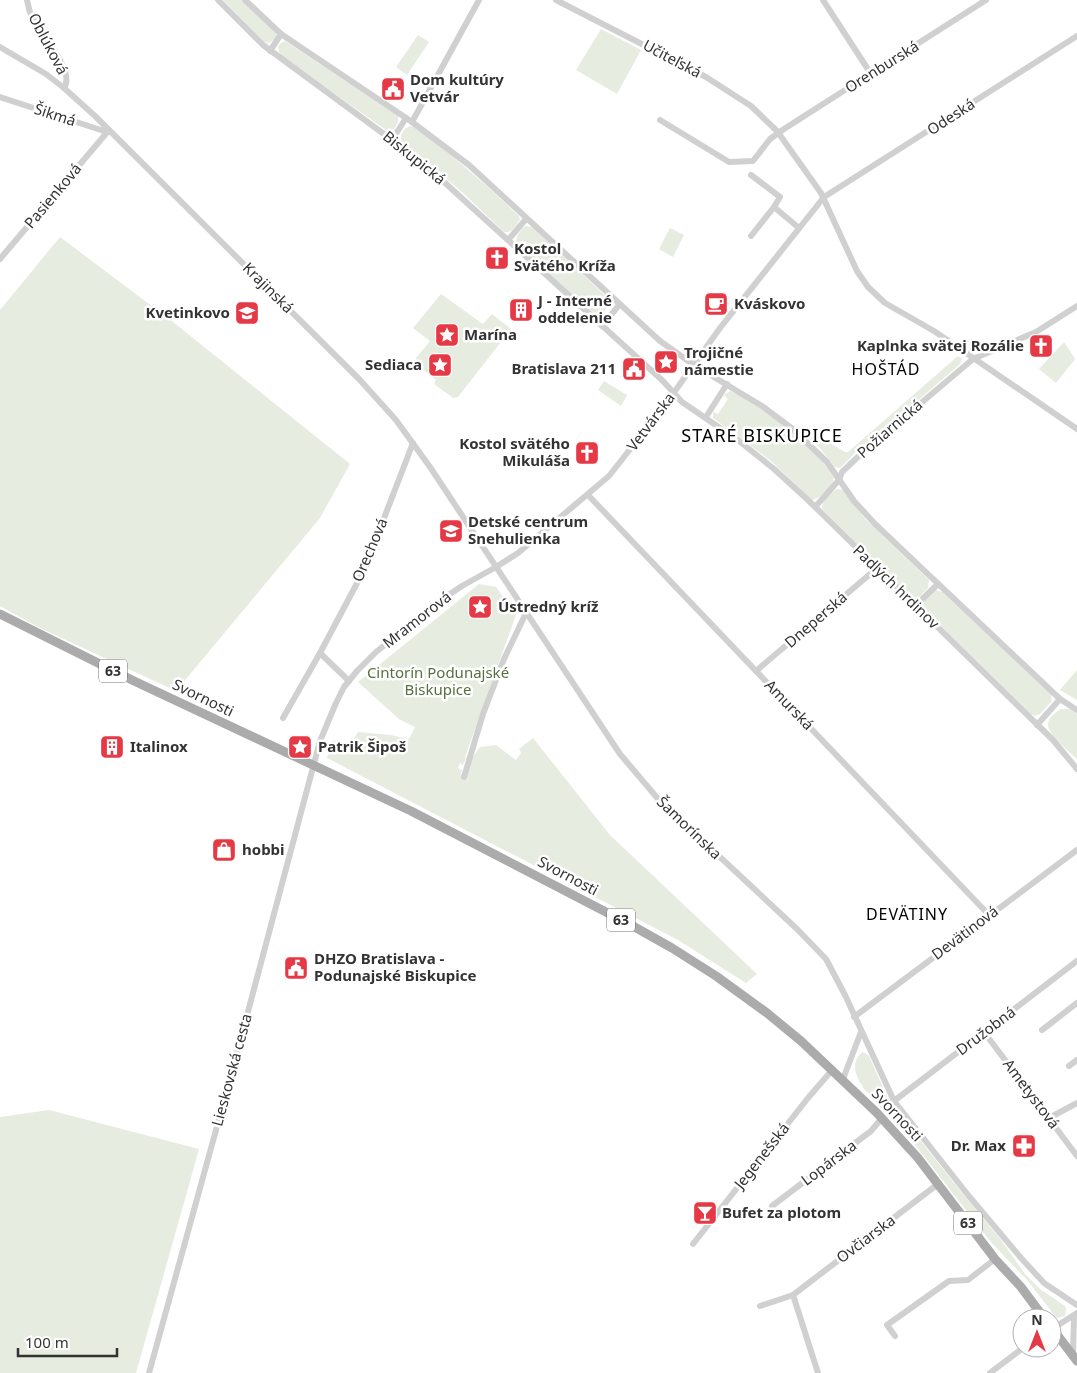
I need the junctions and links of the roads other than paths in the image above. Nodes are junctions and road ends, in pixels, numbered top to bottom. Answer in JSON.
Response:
{"nodes":[{"id":1,"x":27,"y":0,"type":"edge"},
{"id":2,"x":218,"y":0,"type":"edge"},
{"id":3,"x":245,"y":0,"type":"edge"},
{"id":4,"x":479,"y":0,"type":"edge"},
{"id":5,"x":556,"y":0,"type":"edge"},
{"id":6,"x":823,"y":0,"type":"edge"},
{"id":7,"x":986,"y":0,"type":"edge"},
{"id":8,"x":281,"y":34,"type":"junction"},
{"id":9,"x":1077,"y":36,"type":"edge"},
{"id":10,"x":0,"y":47,"type":"edge"},
{"id":11,"x":270,"y":50,"type":"junction"},
{"id":12,"x":871,"y":74,"type":"junction"},
{"id":13,"x":64,"y":88,"type":"junction"},
{"id":14,"x":0,"y":97,"type":"edge"},
{"id":15,"x":409,"y":120,"type":"junction"},
{"id":16,"x":660,"y":120,"type":"dead end"},
{"id":17,"x":108,"y":131,"type":"junction"},
{"id":18,"x":778,"y":133,"type":"junction"},
{"id":19,"x":392,"y":140,"type":"junction"},
{"id":20,"x":751,"y":175,"type":"dead end"},
{"id":21,"x":824,"y":197,"type":"junction"},
{"id":22,"x":774,"y":207,"type":"junction"},
{"id":23,"x":526,"y":219,"type":"junction"},
{"id":24,"x":799,"y":228,"type":"junction"},
{"id":25,"x":751,"y":236,"type":"dead end"},
{"id":26,"x":508,"y":240,"type":"junction"},
{"id":27,"x":0,"y":260,"type":"edge"},
{"id":28,"x":619,"y":305,"type":"junction"},
{"id":29,"x":1077,"y":306,"type":"edge"},
{"id":30,"x":602,"y":326,"type":"junction"},
{"id":31,"x":973,"y":359,"type":"junction"},
{"id":32,"x":694,"y":365,"type":"junction"},
{"id":33,"x":727,"y":384,"type":"junction"},
{"id":34,"x":673,"y":393,"type":"junction"},
{"id":35,"x":706,"y":417,"type":"junction"},
{"id":36,"x":1077,"y":429,"type":"edge"},
{"id":37,"x":413,"y":443,"type":"junction"},
{"id":38,"x":840,"y":480,"type":"junction"},
{"id":39,"x":588,"y":495,"type":"junction"},
{"id":40,"x":815,"y":507,"type":"junction"},
{"id":41,"x":496,"y":567,"type":"junction"},
{"id":42,"x":876,"y":568,"type":"junction"},
{"id":43,"x":938,"y":584,"type":"junction"},
{"id":44,"x":915,"y":606,"type":"junction"},
{"id":45,"x":526,"y":613,"type":"junction"},
{"id":46,"x":0,"y":614,"type":"edge"},
{"id":47,"x":320,"y":654,"type":"junction"},
{"id":48,"x":756,"y":671,"type":"junction"},
{"id":49,"x":348,"y":681,"type":"junction"},
{"id":50,"x":1060,"y":699,"type":"junction"},
{"id":51,"x":1077,"y":710,"type":"edge"},
{"id":52,"x":283,"y":718,"type":"dead end"},
{"id":53,"x":1037,"y":724,"type":"junction"},
{"id":54,"x":314,"y":766,"type":"junction"},
{"id":55,"x":1077,"y":769,"type":"edge"},
{"id":56,"x":464,"y":777,"type":"dead end"},
{"id":57,"x":1077,"y":850,"type":"edge"},
{"id":58,"x":989,"y":915,"type":"junction"},
{"id":59,"x":1077,"y":961,"type":"edge"},
{"id":60,"x":1077,"y":1003,"type":"edge"},
{"id":61,"x":854,"y":1017,"type":"junction"},
{"id":62,"x":1042,"y":1030,"type":"dead end"},
{"id":63,"x":861,"y":1032,"type":"junction"},
{"id":64,"x":984,"y":1032,"type":"junction"},
{"id":65,"x":1077,"y":1060,"type":"edge"},
{"id":66,"x":1069,"y":1066,"type":"dead end"},
{"id":67,"x":833,"y":1069,"type":"junction"},
{"id":68,"x":843,"y":1079,"type":"junction"},
{"id":69,"x":894,"y":1100,"type":"junction"},
{"id":70,"x":1077,"y":1103,"type":"edge"},
{"id":71,"x":882,"y":1118,"type":"junction"},
{"id":72,"x":1049,"y":1118,"type":"junction"},
{"id":73,"x":1077,"y":1156,"type":"edge"},
{"id":74,"x":941,"y":1187,"type":"junction"},
{"id":75,"x":772,"y":1206,"type":"dead end"},
{"id":76,"x":693,"y":1244,"type":"dead end"},
{"id":77,"x":995,"y":1259,"type":"junction"},
{"id":78,"x":793,"y":1295,"type":"junction"},
{"id":79,"x":1077,"y":1305,"type":"edge"},
{"id":80,"x":760,"y":1306,"type":"dead end"},
{"id":81,"x":1037,"y":1308,"type":"edge"},
{"id":82,"x":1075,"y":1314,"type":"edge"},
{"id":83,"x":1062,"y":1322,"type":"edge"},
{"id":84,"x":895,"y":1336,"type":"dead end"},
{"id":85,"x":1062,"y":1342,"type":"edge"},
{"id":86,"x":1012,"y":1356,"type":"edge"},
{"id":87,"x":1075,"y":1358,"type":"edge"},
{"id":88,"x":149,"y":1373,"type":"edge"},
{"id":89,"x":818,"y":1373,"type":"edge"},
{"id":90,"x":990,"y":1373,"type":"edge"}],
"edges":[{"from":1,"to":13,"type":"street","name":"Oblúková"},
{"from":2,"to":11,"type":"street","name":"Biskupická"},
{"from":3,"to":8,"type":"street","name":"Biskupická"},
{"from":4,"to":15,"type":"street"},
{"from":5,"to":18,"type":"street","name":"Učiteľská"},
{"from":6,"to":12,"type":"street"},
{"from":7,"to":12,"type":"street","name":"Orenburská"},
{"from":8,"to":11,"type":"street"},
{"from":8,"to":15,"type":"street","name":"Biskupická"},
{"from":9,"to":21,"type":"street","name":"Odeská"},
{"from":10,"to":13,"type":"street","name":"Krajinská"},
{"from":11,"to":19,"type":"street","name":"Biskupická"},
{"from":12,"to":18,"type":"street","name":"Orenburská"},
{"from":13,"to":17,"type":"street","name":"Krajinská"},
{"from":14,"to":17,"type":"street","name":"Šikmá"},
{"from":15,"to":19,"type":"street"},
{"from":15,"to":23,"type":"street","name":"Biskupická"},
{"from":16,"to":18,"type":"street"},
{"from":17,"to":27,"type":"street","name":"Pasienková"},
{"from":17,"to":37,"type":"street","name":"Krajinská"},
{"from":18,"to":21,"type":"street","name":"Učiteľská"},
{"from":19,"to":26,"type":"street","name":"Biskupická"},
{"from":20,"to":22,"type":"street"},
{"from":21,"to":24,"type":"street","name":"Vetvárska"},
{"from":21,"to":31,"type":"street","name":"Učiteľská"},
{"from":22,"to":24,"type":"street"},
{"from":22,"to":25,"type":"street"},
{"from":23,"to":26,"type":"street"},
{"from":23,"to":28,"type":"street","name":"Biskupická"},
{"from":24,"to":32,"type":"street","name":"Vetvárska"},
{"from":26,"to":30,"type":"street","name":"Biskupická"},
{"from":28,"to":30,"type":"street"},
{"from":28,"to":32,"type":"street"},
{"from":29,"to":31,"type":"street","name":"Požiarnická"},
{"from":30,"to":34,"type":"street"},
{"from":31,"to":36,"type":"street","name":"Učiteľská"},
{"from":31,"to":38,"type":"street","name":"Požiarnická"},
{"from":32,"to":33,"type":"street"},
{"from":32,"to":34,"type":"street","name":"Vetvárska"},
{"from":33,"to":35,"type":"street"},
{"from":33,"to":38,"type":"street","name":"Padlých hrdinov"},
{"from":34,"to":35,"type":"street"},
{"from":34,"to":39,"type":"street","name":"Vetvárska"},
{"from":35,"to":40,"type":"street","name":"Padlých hrdinov"},
{"from":37,"to":41,"type":"street","name":"Krajinská"},
{"from":37,"to":47,"type":"street","name":"Orechová"},
{"from":38,"to":40,"type":"street","name":"Požiarnická"},
{"from":38,"to":43,"type":"street","name":"Padlých hrdinov"},
{"from":39,"to":41,"type":"street","name":"Vetvárska"},
{"from":39,"to":48,"type":"street","name":"Amurská"},
{"from":40,"to":42,"type":"street","name":"Padlých hrdinov"},
{"from":41,"to":45,"type":"street","name":"Šamorínska"},
{"from":41,"to":49,"type":"street","name":"Mramorová"},
{"from":42,"to":44,"type":"street","name":"Padlých hrdinov"},
{"from":42,"to":48,"type":"street","name":"Dneperská"},
{"from":43,"to":44,"type":"street"},
{"from":43,"to":50,"type":"street","name":"Padlých hrdinov"},
{"from":44,"to":53,"type":"street","name":"Padlých hrdinov"},
{"from":45,"to":56,"type":"street"},
{"from":45,"to":61,"type":"street","name":"Šamorínska"},
{"from":46,"to":54,"type":"main road","name":"Svornosti","number":"63"},
{"from":47,"to":49,"type":"street"},
{"from":47,"to":52,"type":"street","name":"Orechová"},
{"from":48,"to":58,"type":"street","name":"Amurská"},
{"from":49,"to":54,"type":"street","name":"Mramorová"},
{"from":50,"to":51,"type":"street","name":"Padlých hrdinov"},
{"from":50,"to":53,"type":"street"},
{"from":53,"to":55,"type":"street","name":"Padlých hrdinov"},
{"from":54,"to":67,"type":"main road","name":"Svornosti","number":"63"},
{"from":54,"to":88,"type":"street","name":"Lieskovská cesta"},
{"from":57,"to":58,"type":"street","name":"Devätinová"},
{"from":58,"to":61,"type":"street","name":"Devätinová"},
{"from":59,"to":64,"type":"street","name":"Družobná"},
{"from":60,"to":62,"type":"street"},
{"from":61,"to":63,"type":"street","name":"Šamorínska"},
{"from":63,"to":68,"type":"street"},
{"from":63,"to":69,"type":"street","name":"Šamorínska"},
{"from":64,"to":69,"type":"street","name":"Družobná"},
{"from":64,"to":72,"type":"street","name":"Ametystová"},
{"from":65,"to":66,"type":"street"},
{"from":67,"to":68,"type":"main road","name":"Svornosti","number":"63"},
{"from":67,"to":76,"type":"street","name":"Jegenešská"},
{"from":68,"to":71,"type":"main road","name":"Svornosti","number":"63"},
{"from":69,"to":79,"type":"street","name":"Šamorínska"},
{"from":70,"to":72,"type":"street"},
{"from":71,"to":74,"type":"main road","name":"Svornosti","number":"63"},
{"from":71,"to":75,"type":"street","name":"Lopárska"},
{"from":72,"to":73,"type":"street","name":"Ametystová"},
{"from":74,"to":77,"type":"main road","name":"Svornosti","number":"63"},
{"from":74,"to":78,"type":"street","name":"Ovčiarska"},
{"from":77,"to":81,"type":"main road","name":"Svornosti","number":"63"},
{"from":77,"to":84,"type":"street"},
{"from":78,"to":80,"type":"street","name":"Ovčiarska"},
{"from":78,"to":89,"type":"street"},
{"from":82,"to":83,"type":"street"},
{"from":82,"to":87,"type":"street"},
{"from":85,"to":87,"type":"main road"},
{"from":86,"to":90,"type":"street"}]}
